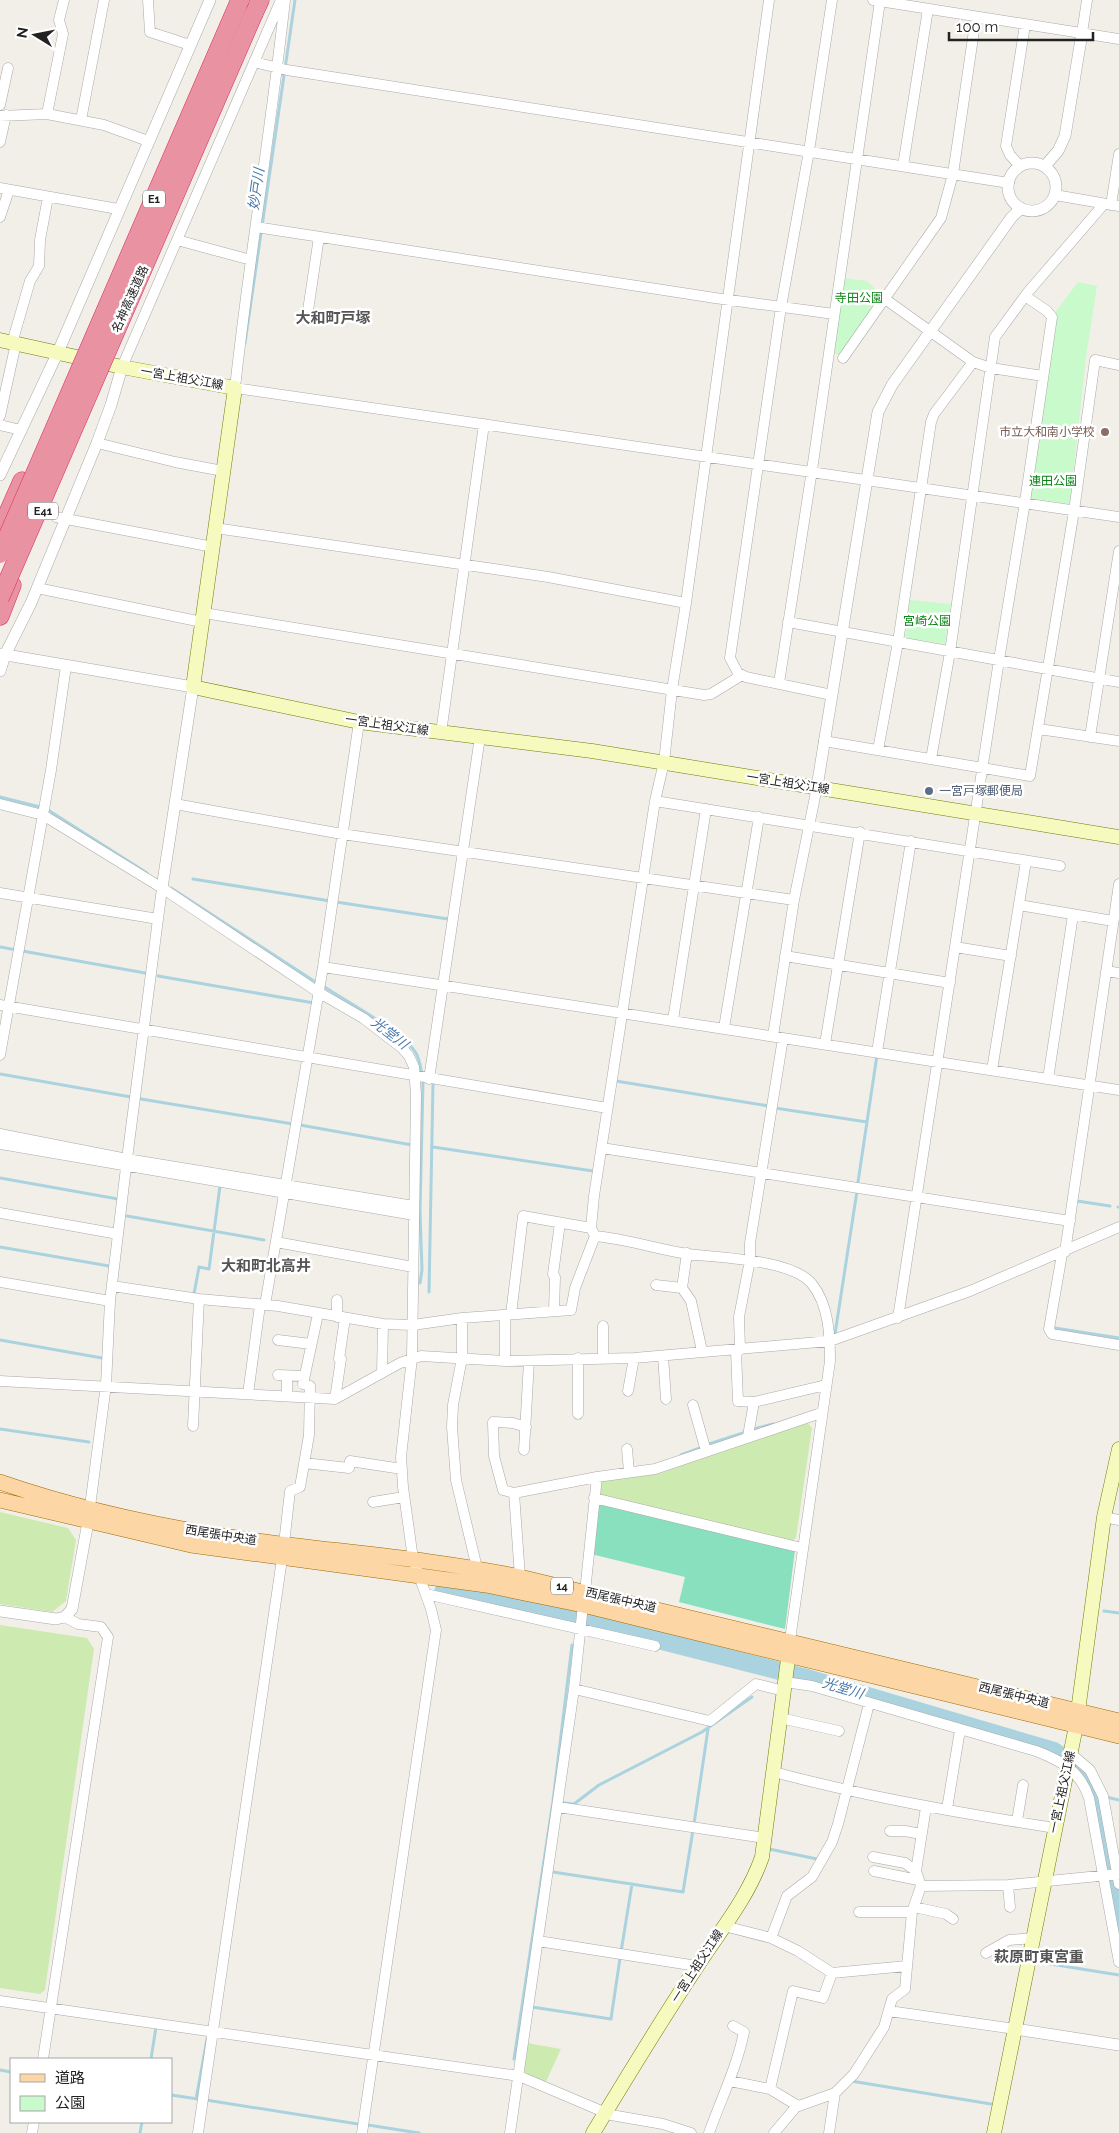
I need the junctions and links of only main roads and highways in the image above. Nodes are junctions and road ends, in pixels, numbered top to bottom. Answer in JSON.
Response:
{"nodes":[{"id":1,"x":248,"y":5,"type":"edge"},
{"id":2,"x":9,"y":342,"type":"edge"},
{"id":3,"x":0,"y":531,"type":"edge"},
{"id":4,"x":0,"y":554,"type":"edge"},
{"id":5,"x":0,"y":598,"type":"edge"},
{"id":6,"x":0,"y":616,"type":"edge"},
{"id":7,"x":1119,"y":837,"type":"edge"},
{"id":8,"x":1119,"y":1449,"type":"edge"},
{"id":9,"x":0,"y":1482,"type":"edge"},
{"id":10,"x":0,"y":1500,"type":"edge"},
{"id":11,"x":88,"y":1515,"type":"junction"},
{"id":12,"x":283,"y":1552,"type":"junction"},
{"id":13,"x":583,"y":1613,"type":"junction"},
{"id":14,"x":786,"y":1669,"type":"junction"},
{"id":15,"x":1078,"y":1710,"type":"junction"},
{"id":16,"x":1119,"y":1721,"type":"edge"},
{"id":17,"x":1076,"y":1726,"type":"junction"},
{"id":18,"x":1119,"y":1736,"type":"edge"},
{"id":19,"x":593,"y":2133,"type":"edge"},
{"id":20,"x":994,"y":2133,"type":"edge"}],
"edges":[{"from":1,"to":3,"type":"highway","bridge":true},
{"from":1,"to":4,"type":"highway","name":"名神高速道路","number":"E1","bridge":true},
{"from":1,"to":5,"type":"highway","name":"名神高速道路","number":"E1","bridge":true},
{"from":1,"to":6,"type":"highway","number":"E41","bridge":true},
{"from":2,"to":7,"type":"main road","name":"一宮上祖父江線"},
{"from":8,"to":15,"type":"main road","name":"一宮上祖父江線"},
{"from":9,"to":11,"type":"main road","name":"西尾張中央道","number":"14"},
{"from":10,"to":11,"type":"main road","name":"西尾張中央道","number":"14"},
{"from":11,"to":12,"type":"main road","name":"西尾張中央道","number":"14"},
{"from":12,"to":13,"type":"main road","name":"西尾張中央道","number":"14"},
{"from":12,"to":13,"type":"main road","name":"西尾張中央道","number":"14"},
{"from":13,"to":14,"type":"main road","name":"西尾張中央道","number":"14"},
{"from":14,"to":15,"type":"main road","name":"西尾張中央道","number":"14"},
{"from":14,"to":17,"type":"main road","name":"西尾張中央道","number":"14"},
{"from":14,"to":19,"type":"main road","name":"一宮上祖父江線"},
{"from":15,"to":16,"type":"main road","name":"西尾張中央道","number":"14"},
{"from":15,"to":17,"type":"main road","name":"一宮上祖父江線"},
{"from":17,"to":18,"type":"main road","name":"西尾張中央道","number":"14"},
{"from":17,"to":20,"type":"main road","name":"一宮上祖父江線"}]}
